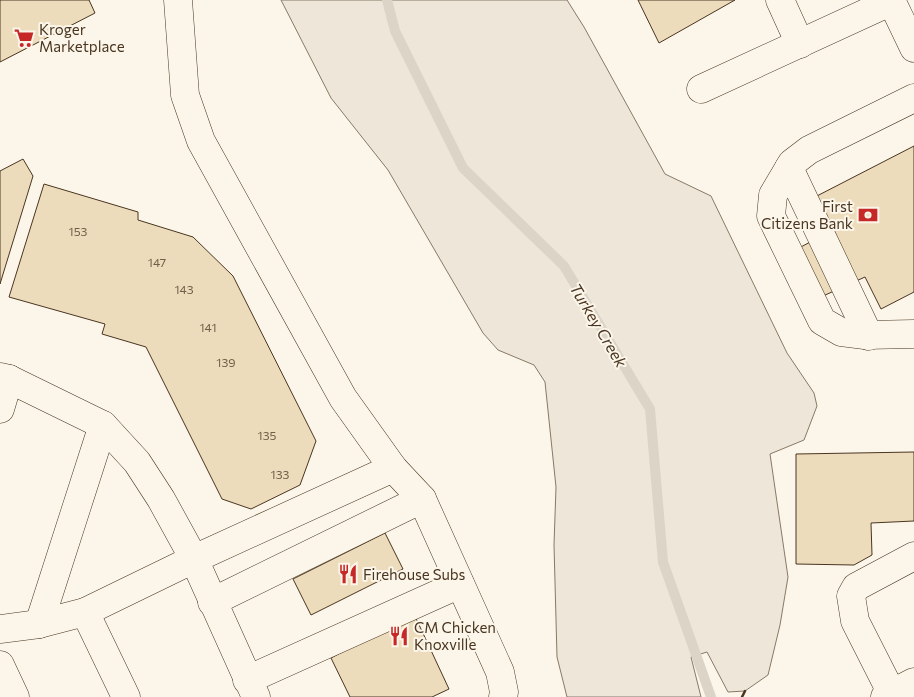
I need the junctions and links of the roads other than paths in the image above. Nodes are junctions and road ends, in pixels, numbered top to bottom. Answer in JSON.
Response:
{"nodes":[{"id":1,"x":178,"y":0,"type":"edge"},
{"id":2,"x":780,"y":0,"type":"edge"},
{"id":3,"x":891,"y":1,"type":"edge"},
{"id":4,"x":800,"y":44,"type":"junction"},
{"id":5,"x":914,"y":48,"type":"edge"},
{"id":6,"x":701,"y":89,"type":"dead end"},
{"id":7,"x":914,"y":98,"type":"edge"},
{"id":8,"x":789,"y":168,"type":"junction"},
{"id":9,"x":914,"y":334,"type":"edge"},
{"id":10,"x":868,"y":336,"type":"junction"},
{"id":11,"x":5,"y":378,"type":"edge"},
{"id":12,"x":0,"y":409,"type":"edge"},
{"id":13,"x":103,"y":425,"type":"junction"},
{"id":14,"x":393,"y":468,"type":"junction"},
{"id":15,"x":422,"y":499,"type":"junction"},
{"id":16,"x":914,"y":556,"type":"edge"},
{"id":17,"x":194,"y":559,"type":"junction"},
{"id":18,"x":460,"y":584,"type":"junction"},
{"id":19,"x":212,"y":602,"type":"junction"},
{"id":20,"x":85,"y":612,"type":"junction"},
{"id":21,"x":39,"y":624,"type":"junction"},
{"id":22,"x":0,"y":629,"type":"edge"},
{"id":23,"x":0,"y":665,"type":"edge"},
{"id":24,"x":251,"y":689,"type":"edge"},
{"id":25,"x":897,"y":691,"type":"edge"},
{"id":26,"x":15,"y":697,"type":"edge"},
{"id":27,"x":126,"y":697,"type":"edge"},
{"id":28,"x":503,"y":697,"type":"edge"}],
"edges":[{"from":1,"to":14,"type":"lane"},
{"from":2,"to":4,"type":"lane"},
{"from":3,"to":4,"type":"lane"},
{"from":3,"to":5,"type":"lane"},
{"from":4,"to":6,"type":"lane"},
{"from":7,"to":8,"type":"lane"},
{"from":8,"to":10,"type":"lane"},
{"from":8,"to":10,"type":"lane"},
{"from":9,"to":10,"type":"lane"},
{"from":11,"to":12,"type":"lane"},
{"from":11,"to":13,"type":"lane"},
{"from":13,"to":17,"type":"lane"},
{"from":13,"to":21,"type":"lane"},
{"from":14,"to":15,"type":"lane"},
{"from":14,"to":17,"type":"lane"},
{"from":15,"to":18,"type":"lane"},
{"from":15,"to":19,"type":"lane"},
{"from":16,"to":25,"type":"lane"},
{"from":17,"to":19,"type":"lane"},
{"from":17,"to":20,"type":"lane"},
{"from":18,"to":24,"type":"lane"},
{"from":18,"to":28,"type":"lane"},
{"from":19,"to":24,"type":"lane"},
{"from":20,"to":21,"type":"lane"},
{"from":20,"to":27,"type":"lane"},
{"from":21,"to":22,"type":"lane"},
{"from":23,"to":26,"type":"lane"}]}
